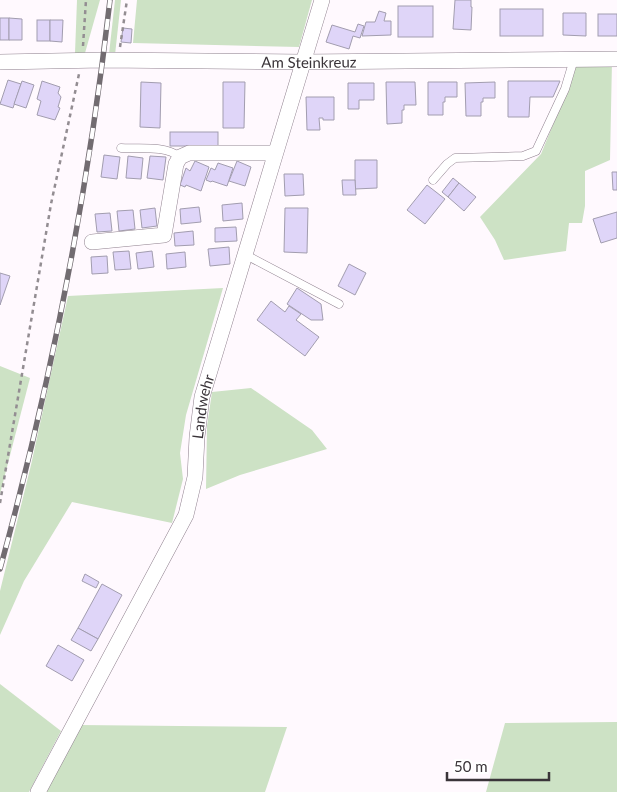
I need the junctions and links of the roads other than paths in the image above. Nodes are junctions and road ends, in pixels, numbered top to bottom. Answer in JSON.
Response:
{"nodes":[{"id":1,"x":322,"y":0,"type":"edge"},
{"id":2,"x":617,"y":59,"type":"edge"},
{"id":3,"x":574,"y":60,"type":"junction"},
{"id":4,"x":0,"y":62,"type":"edge"},
{"id":5,"x":303,"y":62,"type":"junction"},
{"id":6,"x":121,"y":148,"type":"dead end"},
{"id":7,"x":275,"y":153,"type":"junction"},
{"id":8,"x":180,"y":157,"type":"junction"},
{"id":9,"x":433,"y":180,"type":"dead end"},
{"id":10,"x":92,"y":242,"type":"dead end"},
{"id":11,"x":244,"y":254,"type":"junction"},
{"id":12,"x":339,"y":304,"type":"dead end"},
{"id":13,"x":38,"y":792,"type":"edge"}],
"edges":[{"from":1,"to":5,"type":"street","name":"Landwehr"},
{"from":2,"to":3,"type":"street","name":"Am Steinkreuz"},
{"from":3,"to":5,"type":"street","name":"Am Steinkreuz"},
{"from":3,"to":9,"type":"lane"},
{"from":4,"to":5,"type":"street","name":"Am Steinkreuz"},
{"from":5,"to":7,"type":"street","name":"Landwehr"},
{"from":6,"to":8,"type":"lane"},
{"from":7,"to":8,"type":"street"},
{"from":7,"to":11,"type":"street","name":"Landwehr"},
{"from":8,"to":10,"type":"street"},
{"from":11,"to":12,"type":"lane"},
{"from":11,"to":13,"type":"street","name":"Landwehr"}]}
